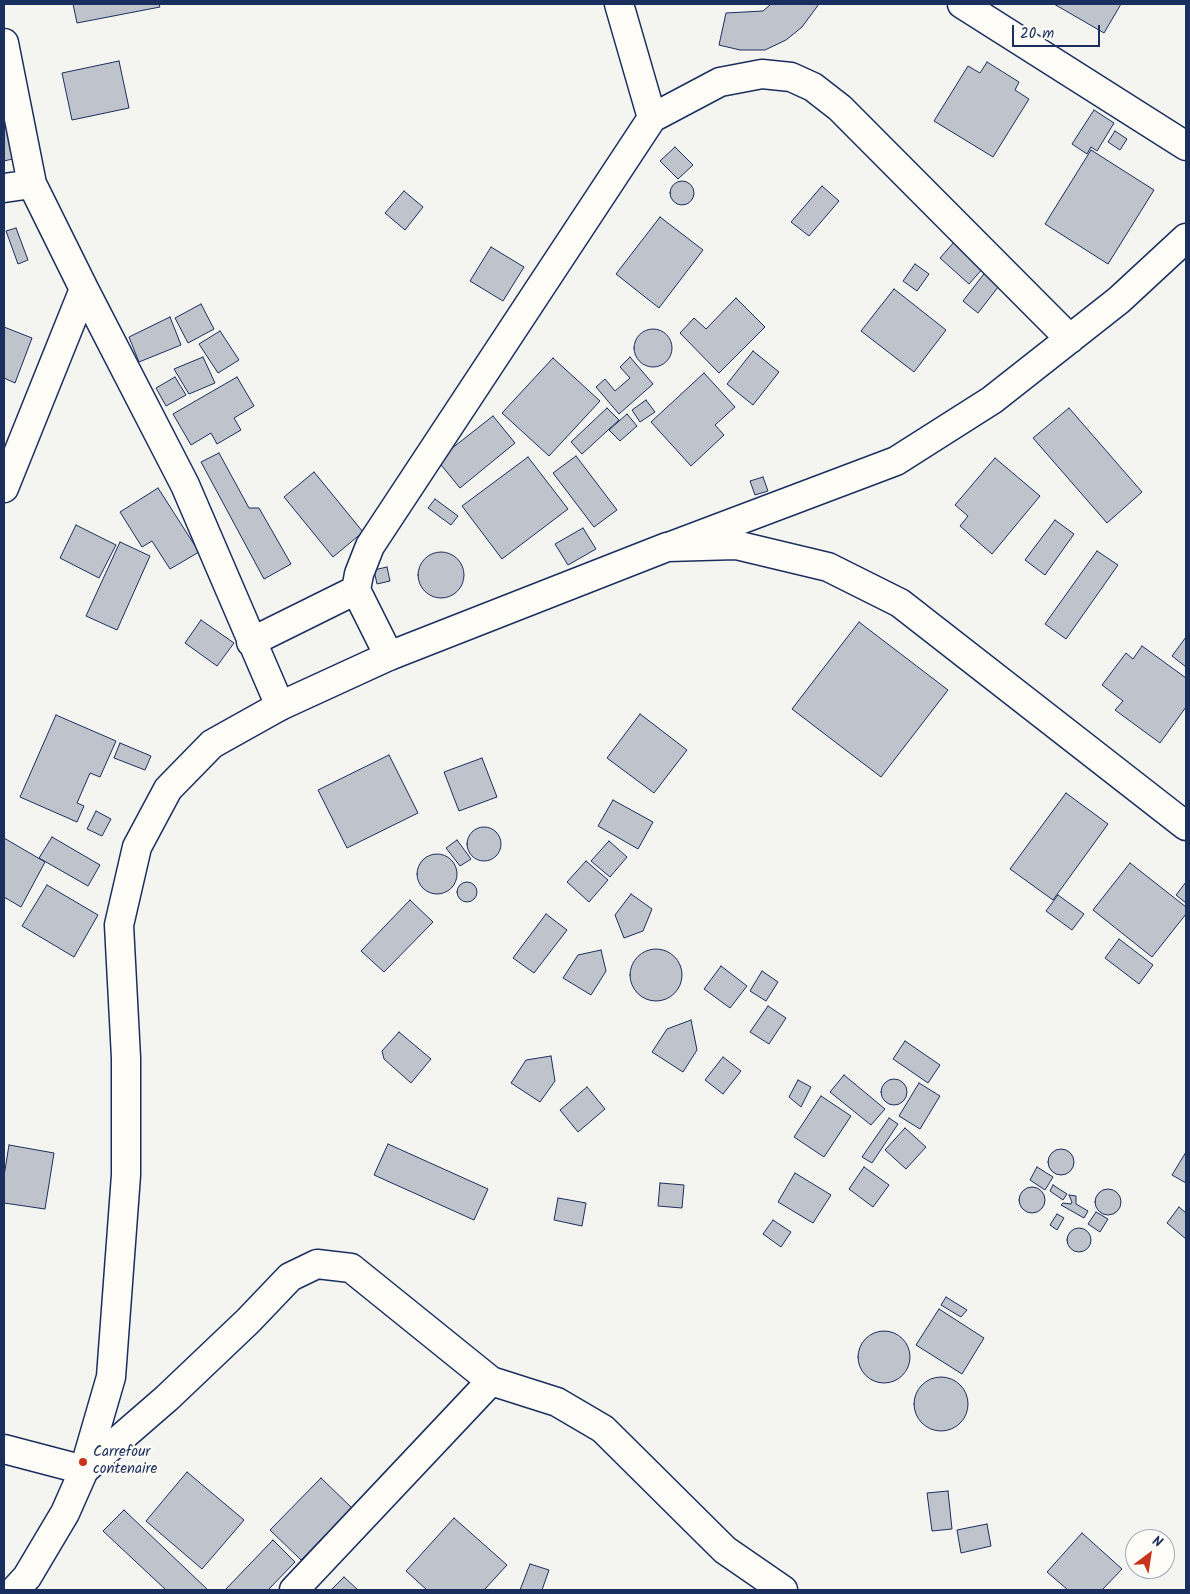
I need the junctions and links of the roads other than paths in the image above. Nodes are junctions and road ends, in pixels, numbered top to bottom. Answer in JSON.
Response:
{"nodes":[{"id":1,"x":619,"y":4,"type":"edge"},
{"id":2,"x":962,"y":4,"type":"edge"},
{"id":3,"x":4,"y":43,"type":"edge"},
{"id":4,"x":652,"y":118,"type":"junction"},
{"id":5,"x":1186,"y":146,"type":"edge"},
{"id":6,"x":32,"y":184,"type":"junction"},
{"id":7,"x":4,"y":188,"type":"edge"},
{"id":8,"x":1186,"y":238,"type":"edge"},
{"id":9,"x":84,"y":289,"type":"junction"},
{"id":10,"x":1070,"y":339,"type":"junction"},
{"id":11,"x":4,"y":488,"type":"edge"},
{"id":12,"x":667,"y":547,"type":"junction"},
{"id":13,"x":356,"y":590,"type":"junction"},
{"id":14,"x":251,"y":642,"type":"junction"},
{"id":15,"x":389,"y":656,"type":"junction"},
{"id":16,"x":280,"y":706,"type":"junction"},
{"id":17,"x":1186,"y":826,"type":"edge"},
{"id":18,"x":490,"y":1380,"type":"junction"},
{"id":19,"x":4,"y":1449,"type":"edge"},
{"id":20,"x":84,"y":1470,"type":"junction"},
{"id":21,"x":14,"y":1590,"type":"edge"},
{"id":22,"x":294,"y":1590,"type":"edge"},
{"id":23,"x":783,"y":1590,"type":"edge"}],
"edges":[{"from":1,"to":4,"type":"street"},
{"from":2,"to":5,"type":"street"},
{"from":3,"to":6,"type":"street"},
{"from":4,"to":10,"type":"street"},
{"from":4,"to":13,"type":"street"},
{"from":6,"to":7,"type":"street"},
{"from":6,"to":9,"type":"street"},
{"from":8,"to":10,"type":"street"},
{"from":9,"to":11,"type":"street"},
{"from":9,"to":14,"type":"street"},
{"from":10,"to":12,"type":"street"},
{"from":12,"to":15,"type":"street"},
{"from":12,"to":17,"type":"street"},
{"from":13,"to":14,"type":"street"},
{"from":13,"to":15,"type":"street"},
{"from":14,"to":16,"type":"street"},
{"from":15,"to":16,"type":"street"},
{"from":16,"to":20,"type":"street"},
{"from":18,"to":20,"type":"street"},
{"from":18,"to":22,"type":"street"},
{"from":18,"to":23,"type":"street"},
{"from":19,"to":20,"type":"street"},
{"from":20,"to":21,"type":"street"}]}
